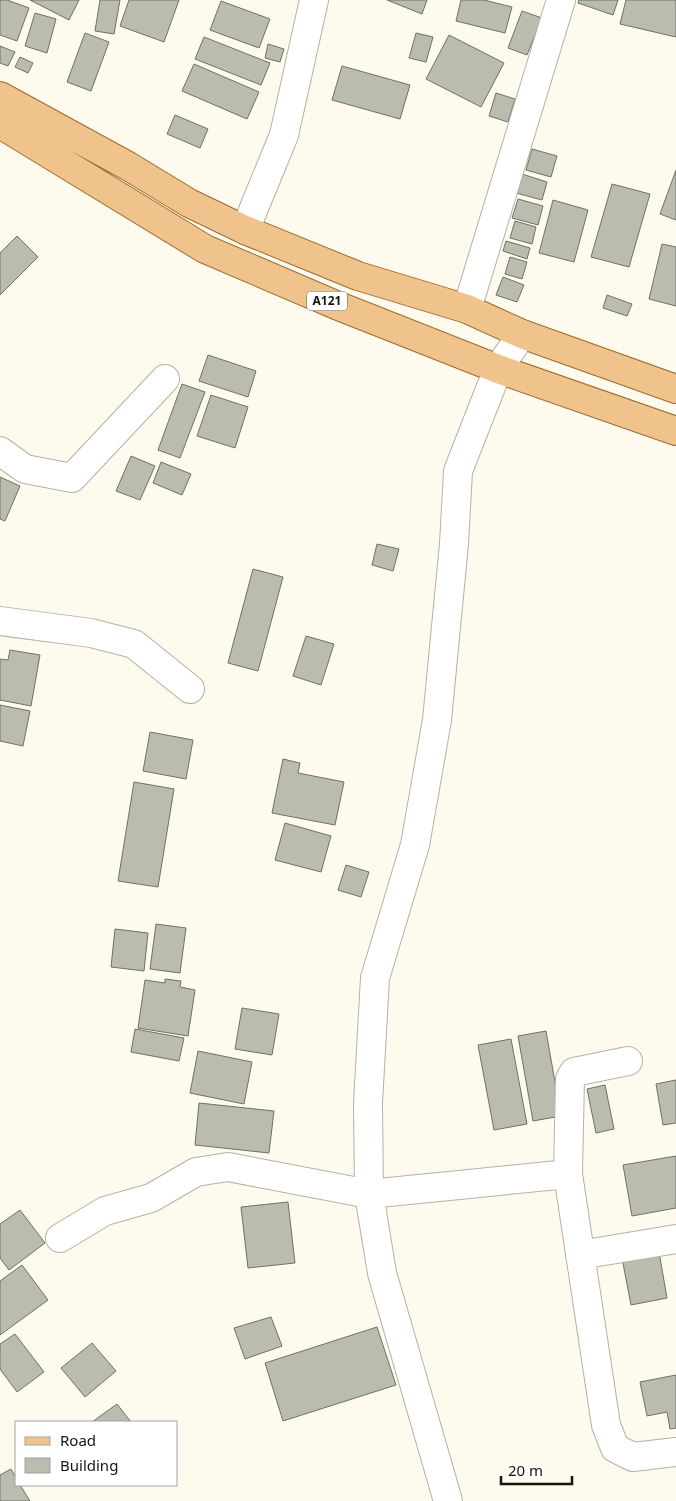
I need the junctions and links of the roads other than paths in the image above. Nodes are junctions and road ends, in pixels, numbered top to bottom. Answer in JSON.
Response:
{"nodes":[{"id":1,"x":314,"y":0,"type":"edge"},
{"id":2,"x":561,"y":0,"type":"edge"},
{"id":3,"x":0,"y":96,"type":"edge"},
{"id":4,"x":0,"y":124,"type":"edge"},
{"id":5,"x":245,"y":230,"type":"junction"},
{"id":6,"x":467,"y":309,"type":"junction"},
{"id":7,"x":522,"y":334,"type":"junction"},
{"id":8,"x":498,"y":369,"type":"junction"},
{"id":9,"x":165,"y":379,"type":"dead end"},
{"id":10,"x":676,"y":389,"type":"edge"},
{"id":11,"x":676,"y":431,"type":"edge"},
{"id":12,"x":0,"y":451,"type":"edge"},
{"id":13,"x":0,"y":621,"type":"edge"},
{"id":14,"x":190,"y":689,"type":"dead end"},
{"id":15,"x":628,"y":1062,"type":"dead end"},
{"id":16,"x":568,"y":1174,"type":"junction"},
{"id":17,"x":369,"y":1194,"type":"junction"},
{"id":18,"x":60,"y":1238,"type":"dead end"},
{"id":19,"x":676,"y":1239,"type":"edge"},
{"id":20,"x":580,"y":1255,"type":"junction"},
{"id":21,"x":676,"y":1452,"type":"edge"},
{"id":22,"x":448,"y":1501,"type":"edge"}],
"edges":[{"from":1,"to":5,"type":"street"},
{"from":2,"to":6,"type":"street"},
{"from":3,"to":5,"type":"main road","number":"A121"},
{"from":4,"to":8,"type":"main road","number":"A121"},
{"from":5,"to":6,"type":"main road","number":"A121"},
{"from":6,"to":7,"type":"main road","number":"A121"},
{"from":7,"to":8,"type":"street"},
{"from":7,"to":10,"type":"main road","number":"A121"},
{"from":8,"to":11,"type":"main road","number":"A121"},
{"from":8,"to":17,"type":"street"},
{"from":9,"to":12,"type":"street"},
{"from":13,"to":14,"type":"street"},
{"from":15,"to":16,"type":"street"},
{"from":16,"to":17,"type":"street"},
{"from":16,"to":20,"type":"street"},
{"from":17,"to":18,"type":"street"},
{"from":17,"to":22,"type":"street"},
{"from":19,"to":20,"type":"street"},
{"from":20,"to":21,"type":"street"}]}
